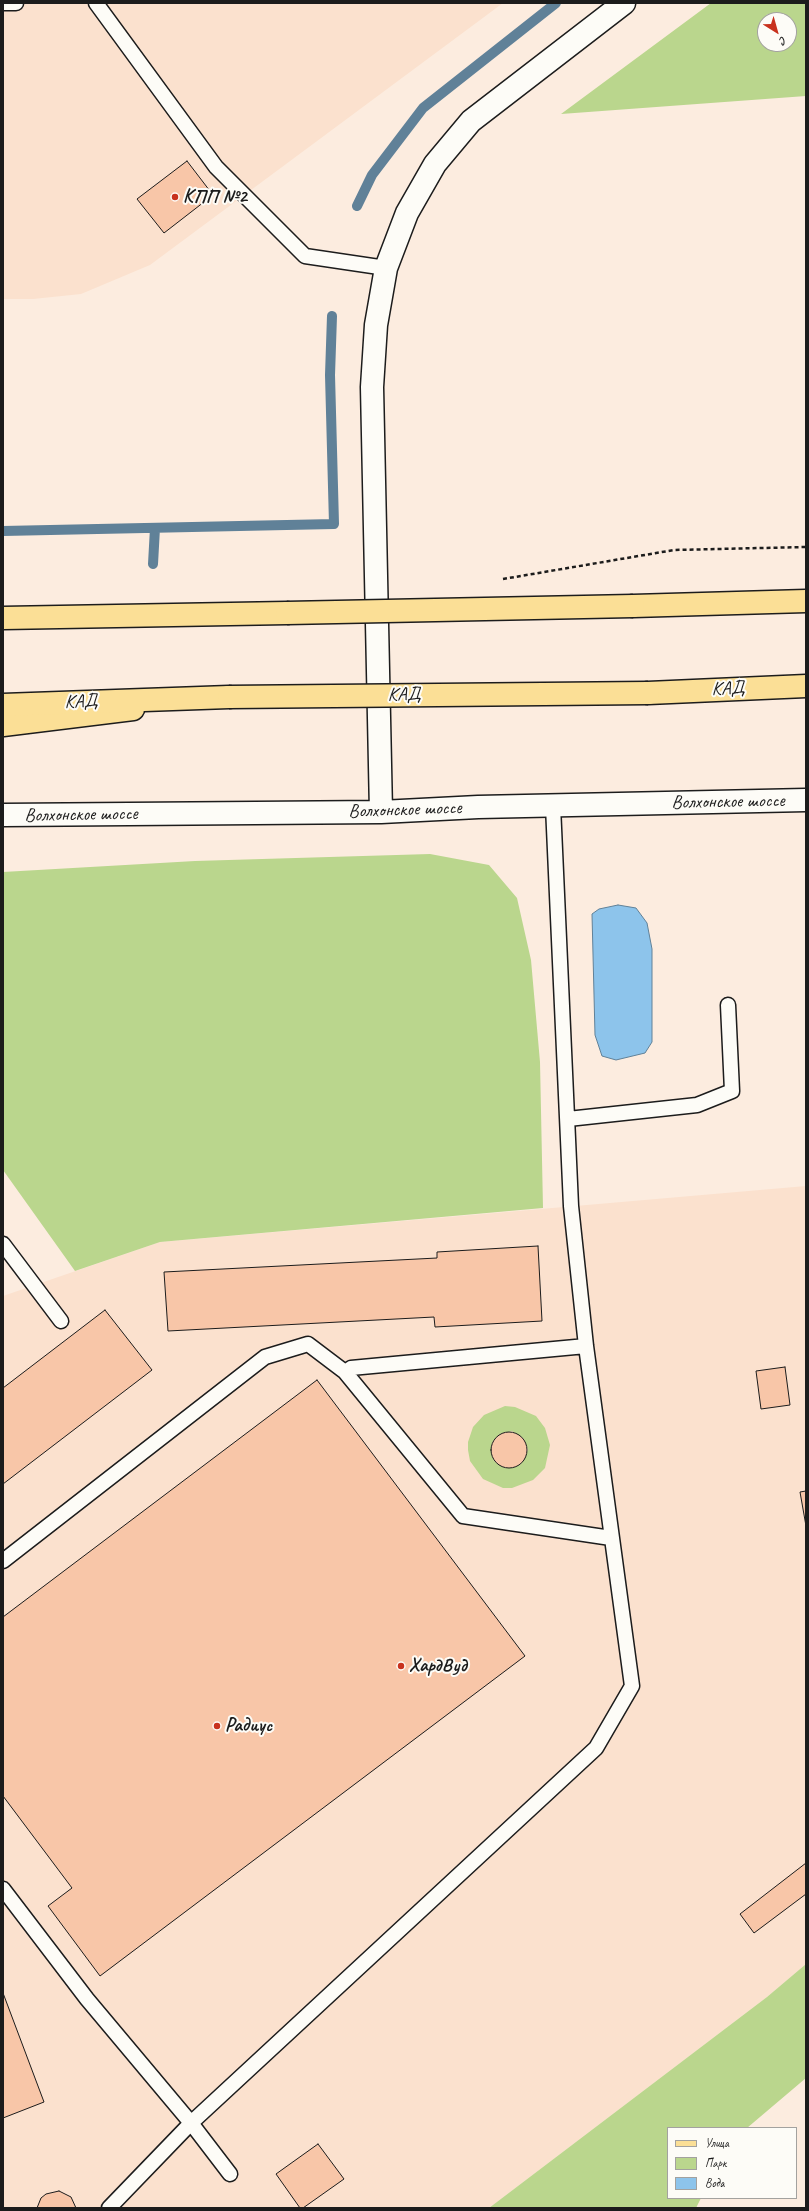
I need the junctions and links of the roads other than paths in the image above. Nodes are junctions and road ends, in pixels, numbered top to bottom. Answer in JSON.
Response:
{"nodes":[{"id":1,"x":16,"y":3,"type":"edge"},
{"id":2,"x":96,"y":3,"type":"edge"},
{"id":3,"x":624,"y":3,"type":"edge"},
{"id":4,"x":3,"y":4,"type":"edge"},
{"id":5,"x":386,"y":268,"type":"junction"},
{"id":6,"x":806,"y":601,"type":"edge"},
{"id":7,"x":3,"y":618,"type":"edge"},
{"id":8,"x":806,"y":686,"type":"edge"},
{"id":9,"x":230,"y":697,"type":"junction"},
{"id":10,"x":3,"y":705,"type":"edge"},
{"id":11,"x":3,"y":725,"type":"edge"},
{"id":12,"x":806,"y":800,"type":"edge"},
{"id":13,"x":553,"y":806,"type":"junction"},
{"id":14,"x":381,"y":812,"type":"junction"},
{"id":15,"x":3,"y":815,"type":"edge"},
{"id":16,"x":728,"y":1005,"type":"dead end"},
{"id":17,"x":568,"y":1119,"type":"junction"},
{"id":18,"x":3,"y":1244,"type":"edge"},
{"id":19,"x":61,"y":1321,"type":"dead end"},
{"id":20,"x":586,"y":1346,"type":"junction"},
{"id":21,"x":345,"y":1372,"type":"junction"},
{"id":22,"x":611,"y":1538,"type":"junction"},
{"id":23,"x":3,"y":1561,"type":"edge"},
{"id":24,"x":3,"y":1889,"type":"edge"},
{"id":25,"x":191,"y":2123,"type":"junction"},
{"id":26,"x":230,"y":2174,"type":"dead end"},
{"id":27,"x":109,"y":2208,"type":"edge"}],
"edges":[{"from":1,"to":4,"type":"lane"},
{"from":2,"to":5,"type":"lane"},
{"from":3,"to":5,"type":"street"},
{"from":5,"to":14,"type":"street"},
{"from":6,"to":7,"type":"main road","bridge":true},
{"from":8,"to":9,"type":"main road","name":"КАД","bridge":true},
{"from":9,"to":10,"type":"main road","name":"КАД"},
{"from":9,"to":11,"type":"main road"},
{"from":12,"to":13,"type":"street","name":"Волхонское шоссе"},
{"from":13,"to":14,"type":"street","name":"Волхонское шоссе"},
{"from":13,"to":17,"type":"lane"},
{"from":14,"to":15,"type":"street","name":"Волхонское шоссе"},
{"from":16,"to":17,"type":"lane"},
{"from":17,"to":20,"type":"lane"},
{"from":18,"to":19,"type":"lane"},
{"from":20,"to":21,"type":"lane"},
{"from":20,"to":22,"type":"lane"},
{"from":21,"to":22,"type":"lane"},
{"from":21,"to":23,"type":"lane"},
{"from":22,"to":25,"type":"lane"},
{"from":24,"to":25,"type":"lane"},
{"from":25,"to":26,"type":"lane"},
{"from":25,"to":27,"type":"lane"}]}
